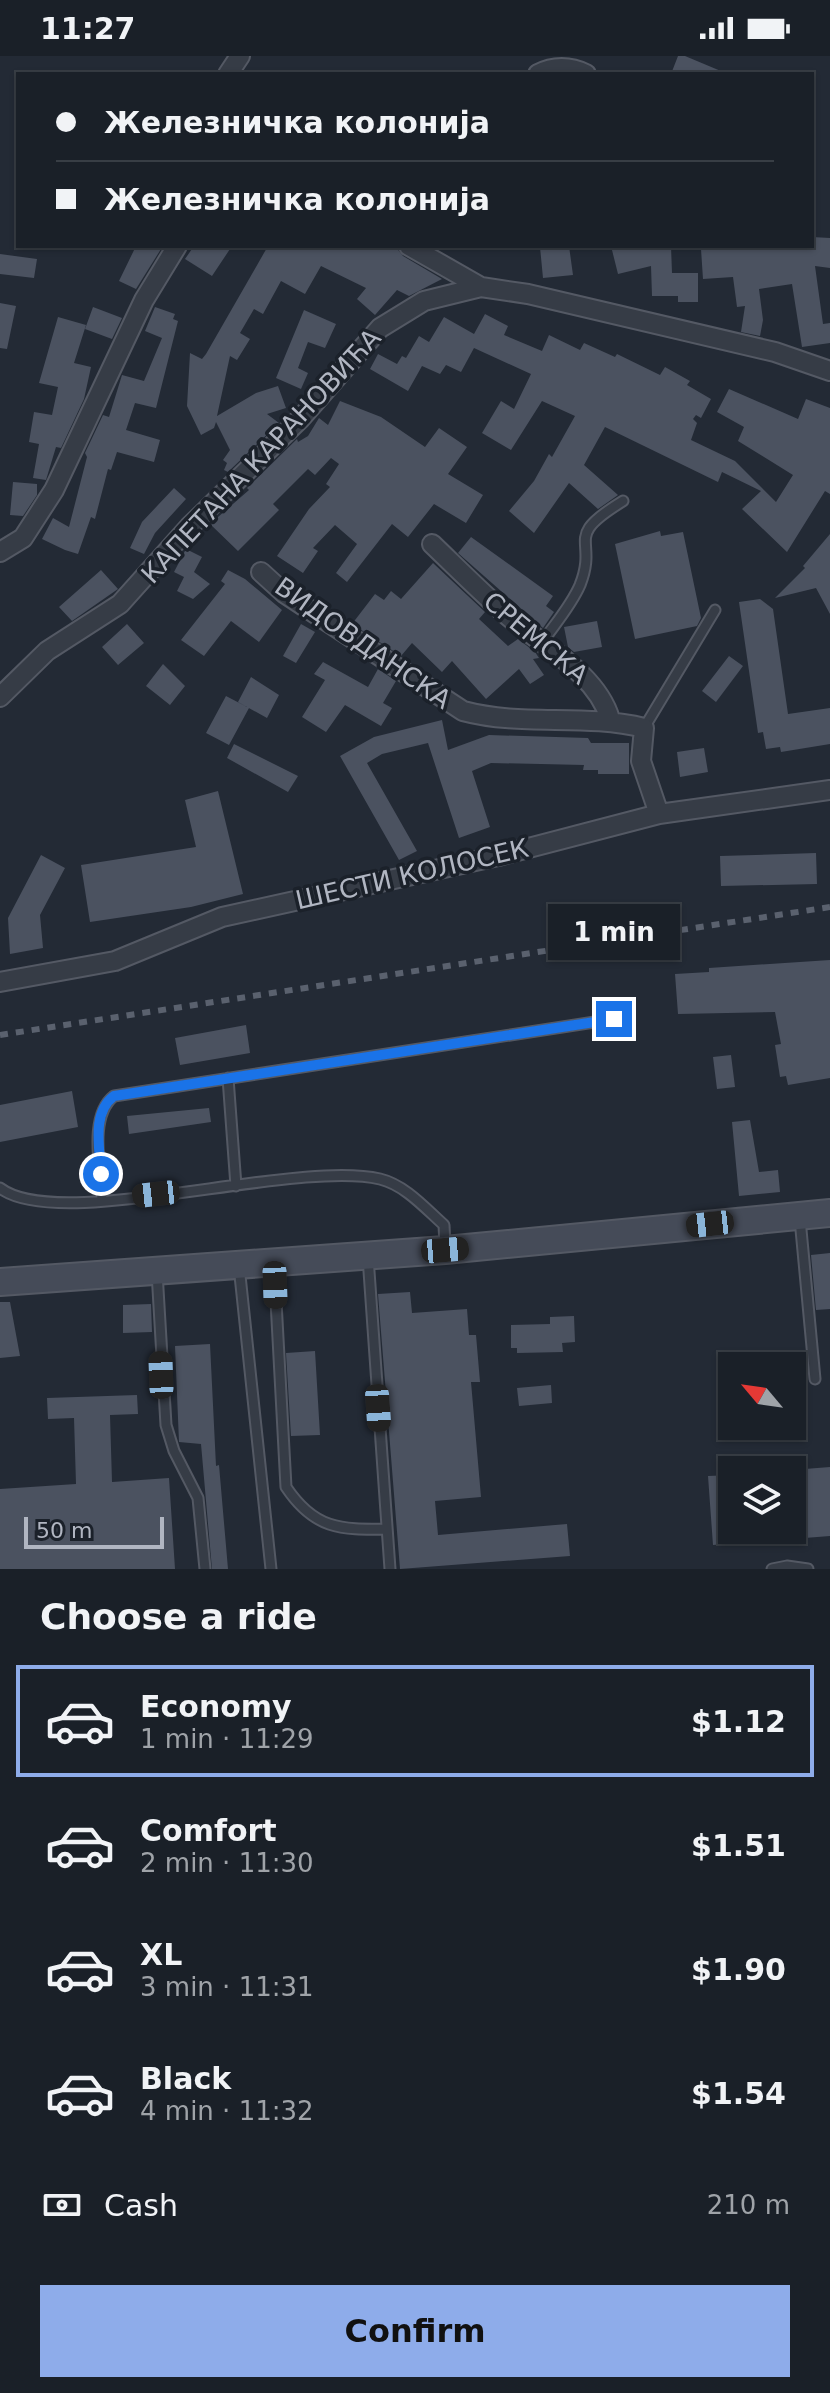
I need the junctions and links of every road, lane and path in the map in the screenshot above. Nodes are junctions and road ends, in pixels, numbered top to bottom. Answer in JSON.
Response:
{"nodes":[{"id":1,"x":542,"y":72,"type":"edge"},
{"id":2,"x":582,"y":72,"type":"edge"},
{"id":3,"x":176,"y":248,"type":"edge"},
{"id":4,"x":413,"y":248,"type":"edge"},
{"id":5,"x":481,"y":287,"type":"junction"},
{"id":6,"x":830,"y":371,"type":"edge"},
{"id":7,"x":623,"y":501,"type":"dead end"},
{"id":8,"x":432,"y":544,"type":"dead end"},
{"id":9,"x":0,"y":552,"type":"edge"},
{"id":10,"x":261,"y":572,"type":"dead end"},
{"id":11,"x":715,"y":610,"type":"dead end"},
{"id":12,"x":541,"y":644,"type":"junction"},
{"id":13,"x":0,"y":697,"type":"edge"},
{"id":14,"x":610,"y":719,"type":"junction"},
{"id":15,"x":644,"y":728,"type":"junction"},
{"id":16,"x":830,"y":790,"type":"edge"},
{"id":17,"x":659,"y":814,"type":"junction"},
{"id":18,"x":0,"y":982,"type":"edge"},
{"id":19,"x":614,"y":1019,"type":"dead end"},
{"id":20,"x":228,"y":1078,"type":"junction"},
{"id":21,"x":236,"y":1186,"type":"junction"},
{"id":22,"x":0,"y":1188,"type":"edge"},
{"id":23,"x":102,"y":1200,"type":"junction"},
{"id":24,"x":830,"y":1213,"type":"edge"},
{"id":25,"x":799,"y":1215,"type":"junction"},
{"id":26,"x":445,"y":1250,"type":"junction"},
{"id":27,"x":368,"y":1255,"type":"junction"},
{"id":28,"x":274,"y":1262,"type":"junction"},
{"id":29,"x":239,"y":1265,"type":"junction"},
{"id":30,"x":157,"y":1271,"type":"junction"},
{"id":31,"x":0,"y":1282,"type":"edge"},
{"id":32,"x":815,"y":1379,"type":"dead end"},
{"id":33,"x":387,"y":1529,"type":"junction"},
{"id":34,"x":205,"y":1569,"type":"edge"},
{"id":35,"x":271,"y":1569,"type":"edge"},
{"id":36,"x":390,"y":1569,"type":"edge"},
{"id":37,"x":772,"y":1569,"type":"edge"},
{"id":38,"x":808,"y":1569,"type":"edge"}],
"edges":[{"from":1,"to":2,"type":"street"},
{"from":3,"to":9,"type":"street"},
{"from":4,"to":5,"type":"street"},
{"from":5,"to":6,"type":"street","name":"КАПЕТАНА КАРАНОВИЋА"},
{"from":5,"to":13,"type":"street","name":"КАПЕТАНА КАРАНОВИЋА"},
{"from":7,"to":12,"type":"lane"},
{"from":8,"to":12,"type":"street","name":"СРЕМСКА"},
{"from":10,"to":14,"type":"street","name":"ВИДОВДАНСКА"},
{"from":11,"to":15,"type":"lane"},
{"from":12,"to":14,"type":"street","name":"СРЕМСКА"},
{"from":14,"to":15,"type":"street"},
{"from":15,"to":17,"type":"street"},
{"from":16,"to":17,"type":"street","name":"ШЕСТИ КОЛОСЕК"},
{"from":17,"to":18,"type":"street","name":"ШЕСТИ КОЛОСЕК"},
{"from":19,"to":20,"type":"lane"},
{"from":20,"to":21,"type":"lane"},
{"from":20,"to":23,"type":"lane"},
{"from":21,"to":23,"type":"lane"},
{"from":21,"to":26,"type":"lane"},
{"from":22,"to":23,"type":"lane"},
{"from":24,"to":25,"type":"main road"},
{"from":25,"to":26,"type":"main road"},
{"from":25,"to":32,"type":"lane"},
{"from":26,"to":27,"type":"main road"},
{"from":27,"to":28,"type":"main road"},
{"from":27,"to":33,"type":"lane"},
{"from":28,"to":29,"type":"main road"},
{"from":28,"to":33,"type":"lane"},
{"from":29,"to":30,"type":"main road"},
{"from":29,"to":35,"type":"lane"},
{"from":30,"to":31,"type":"main road"},
{"from":30,"to":34,"type":"lane"},
{"from":33,"to":36,"type":"lane"},
{"from":37,"to":38,"type":"lane"}]}
